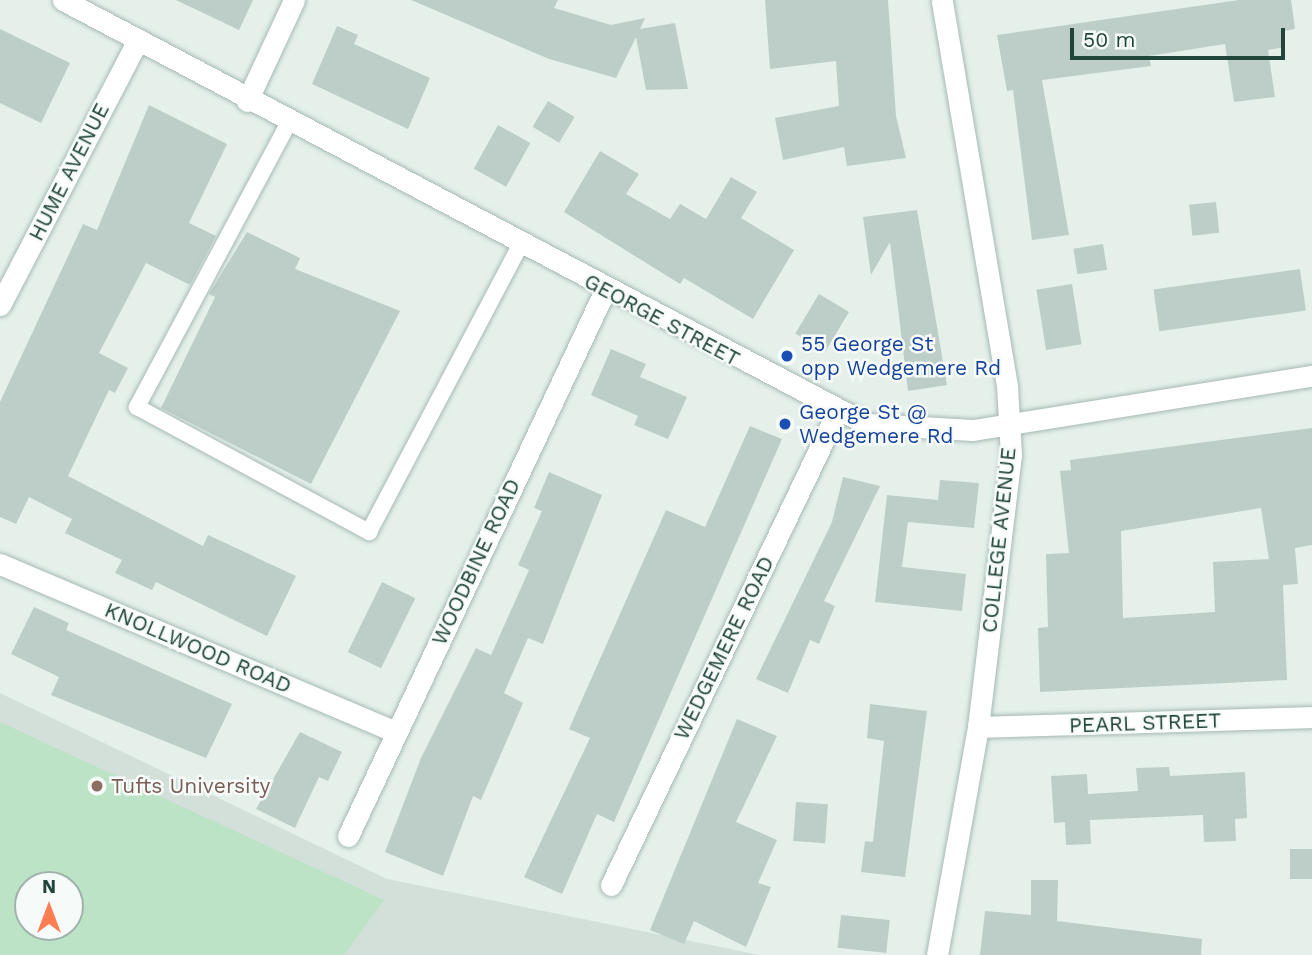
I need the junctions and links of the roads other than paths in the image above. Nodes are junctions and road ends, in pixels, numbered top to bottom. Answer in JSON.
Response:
{"nodes":[{"id":1,"x":63,"y":0,"type":"edge"},
{"id":2,"x":294,"y":0,"type":"edge"},
{"id":3,"x":942,"y":0,"type":"edge"},
{"id":4,"x":138,"y":40,"type":"junction"},
{"id":5,"x":247,"y":101,"type":"junction"},
{"id":6,"x":288,"y":124,"type":"junction"},
{"id":7,"x":520,"y":245,"type":"junction"},
{"id":8,"x":605,"y":289,"type":"junction"},
{"id":9,"x":0,"y":305,"type":"edge"},
{"id":10,"x":1312,"y":376,"type":"edge"},
{"id":11,"x":837,"y":412,"type":"junction"},
{"id":12,"x":1008,"y":425,"type":"junction"},
{"id":13,"x":0,"y":564,"type":"edge"},
{"id":14,"x":1312,"y":717,"type":"edge"},
{"id":15,"x":978,"y":727,"type":"junction"},
{"id":16,"x":396,"y":732,"type":"junction"},
{"id":17,"x":348,"y":836,"type":"dead end"},
{"id":18,"x":611,"y":884,"type":"dead end"},
{"id":19,"x":937,"y":955,"type":"edge"}],
"edges":[{"from":1,"to":4,"type":"street","name":"GEORGE STREET"},
{"from":2,"to":5,"type":"street"},
{"from":3,"to":12,"type":"street","name":"COLLEGE AVENUE"},
{"from":4,"to":5,"type":"street","name":"GEORGE STREET"},
{"from":4,"to":9,"type":"street","name":"HUME AVENUE"},
{"from":5,"to":6,"type":"street","name":"GEORGE STREET"},
{"from":6,"to":7,"type":"street","name":"GEORGE STREET"},
{"from":6,"to":7,"type":"lane"},
{"from":7,"to":8,"type":"street","name":"GEORGE STREET"},
{"from":8,"to":11,"type":"street","name":"GEORGE STREET"},
{"from":8,"to":16,"type":"street","name":"WOODBINE ROAD"},
{"from":10,"to":12,"type":"street","name":"GEORGE STREET"},
{"from":11,"to":12,"type":"street","name":"GEORGE STREET"},
{"from":11,"to":18,"type":"street","name":"WEDGEMERE ROAD"},
{"from":12,"to":15,"type":"street","name":"COLLEGE AVENUE"},
{"from":13,"to":16,"type":"street","name":"KNOLLWOOD ROAD"},
{"from":14,"to":15,"type":"street","name":"PEARL STREET"},
{"from":15,"to":19,"type":"street","name":"COLLEGE AVENUE"},
{"from":16,"to":17,"type":"street","name":"WOODBINE ROAD"}]}
